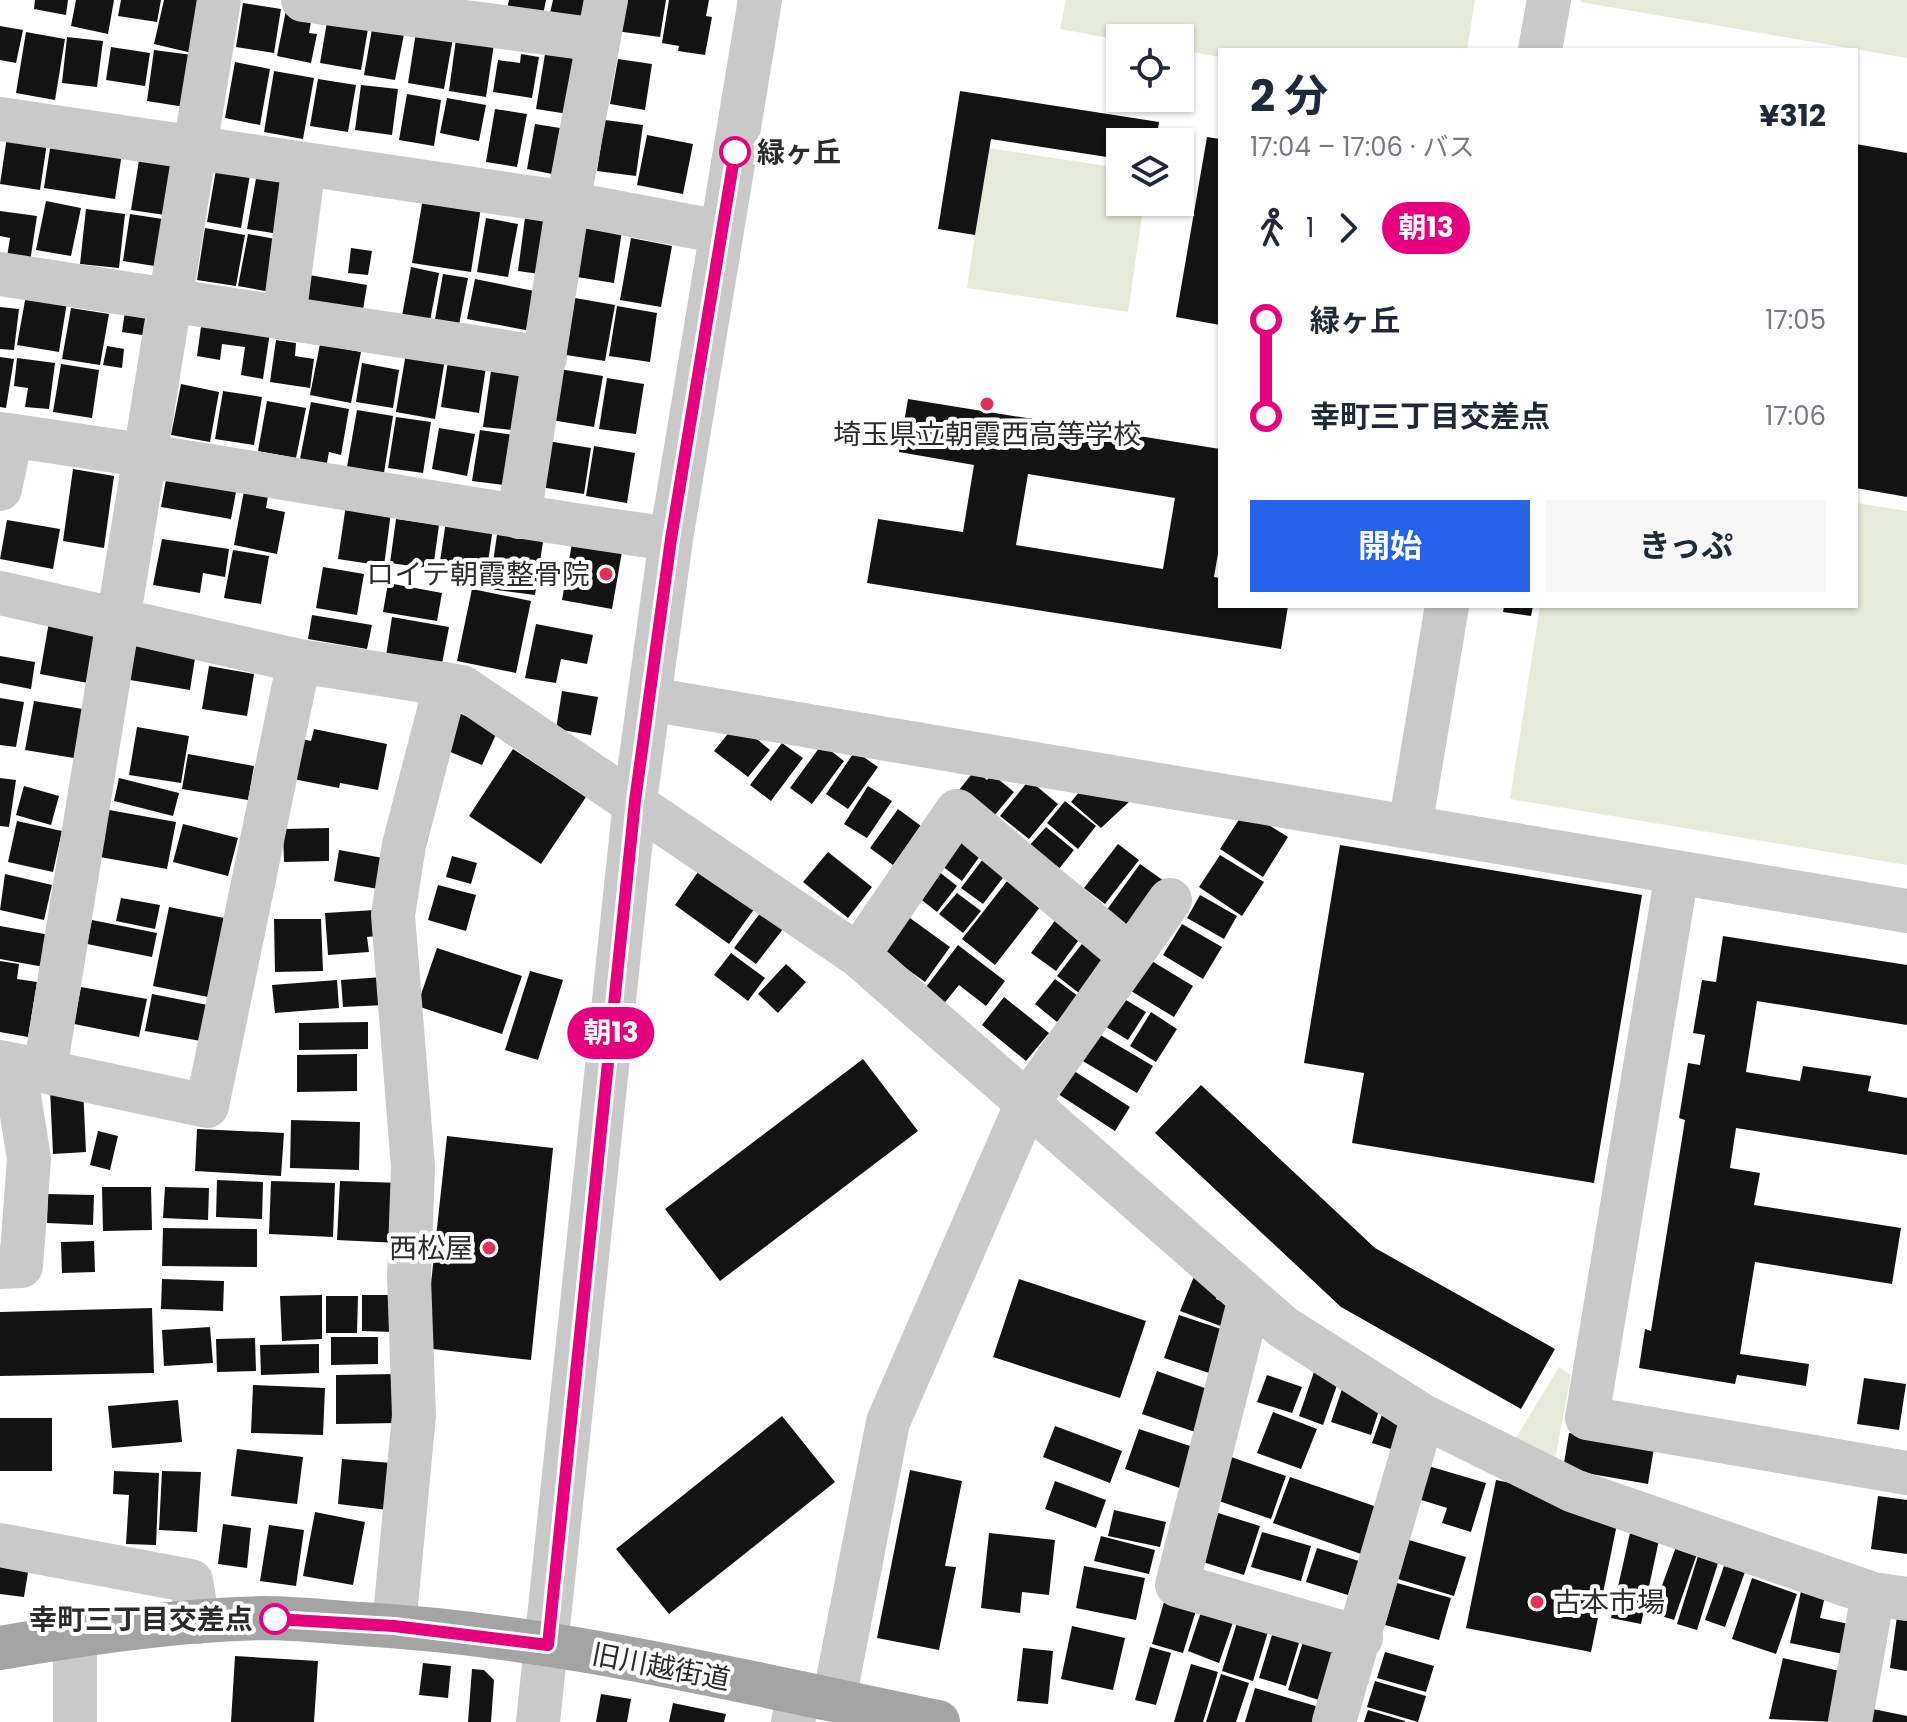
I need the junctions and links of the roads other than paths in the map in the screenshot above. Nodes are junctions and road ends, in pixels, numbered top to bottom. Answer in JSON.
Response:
{"nodes":[{"id":1,"x":219,"y":0,"type":"edge"},
{"id":2,"x":303,"y":0,"type":"edge"},
{"id":3,"x":760,"y":0,"type":"edge"},
{"id":4,"x":1549,"y":0,"type":"edge"},
{"id":5,"x":602,"y":20,"type":"edge"},
{"id":6,"x":1540,"y":48,"type":"edge"},
{"id":7,"x":0,"y":119,"type":"edge"},
{"id":8,"x":195,"y":148,"type":"junction"},
{"id":9,"x":304,"y":164,"type":"junction"},
{"id":10,"x":568,"y":203,"type":"junction"},
{"id":11,"x":721,"y":232,"type":"junction"},
{"id":12,"x":0,"y":274,"type":"edge"},
{"id":13,"x":170,"y":300,"type":"junction"},
{"id":14,"x":284,"y":318,"type":"junction"},
{"id":15,"x":545,"y":358,"type":"junction"},
{"id":16,"x":5,"y":435,"type":"edge"},
{"id":17,"x":145,"y":454,"type":"junction"},
{"id":18,"x":0,"y":489,"type":"edge"},
{"id":19,"x":519,"y":517,"type":"junction"},
{"id":20,"x":671,"y":539,"type":"junction"},
{"id":21,"x":0,"y":593,"type":"edge"},
{"id":22,"x":1447,"y":608,"type":"edge"},
{"id":23,"x":118,"y":620,"type":"junction"},
{"id":24,"x":299,"y":661,"type":"junction"},
{"id":25,"x":446,"y":684,"type":"junction"},
{"id":26,"x":649,"y":699,"type":"junction"},
{"id":27,"x":635,"y":801,"type":"junction"},
{"id":28,"x":1410,"y":827,"type":"junction"},
{"id":29,"x":1677,"y":873,"type":"junction"},
{"id":30,"x":1170,"y":900,"type":"dead end"},
{"id":31,"x":1907,"y":911,"type":"edge"},
{"id":32,"x":1128,"y":954,"type":"junction"},
{"id":33,"x":858,"y":955,"type":"junction"},
{"id":34,"x":19,"y":1066,"type":"edge"},
{"id":35,"x":1027,"y":1103,"type":"junction"},
{"id":36,"x":0,"y":1267,"type":"edge"},
{"id":37,"x":1250,"y":1298,"type":"junction"},
{"id":38,"x":1423,"y":1416,"type":"junction"},
{"id":39,"x":1907,"y":1473,"type":"edge"},
{"id":40,"x":0,"y":1545,"type":"edge"},
{"id":41,"x":1890,"y":1596,"type":"edge"},
{"id":42,"x":198,"y":1622,"type":"junction"},
{"id":43,"x":394,"y":1626,"type":"junction"},
{"id":44,"x":75,"y":1634,"type":"junction"},
{"id":45,"x":1361,"y":1638,"type":"junction"},
{"id":46,"x":548,"y":1645,"type":"junction"},
{"id":47,"x":0,"y":1648,"type":"edge"},
{"id":48,"x":809,"y":1705,"type":"edge"},
{"id":49,"x":75,"y":1722,"type":"edge"},
{"id":50,"x":538,"y":1722,"type":"edge"},
{"id":51,"x":938,"y":1722,"type":"edge"},
{"id":52,"x":1334,"y":1722,"type":"edge"},
{"id":53,"x":1850,"y":1722,"type":"edge"}],
"edges":[{"from":1,"to":8,"type":"street"},
{"from":2,"to":5,"type":"street"},
{"from":3,"to":11,"type":"street"},
{"from":4,"to":6,"type":"street"},
{"from":5,"to":10,"type":"street"},
{"from":7,"to":8,"type":"street"},
{"from":8,"to":9,"type":"street"},
{"from":8,"to":13,"type":"street"},
{"from":9,"to":10,"type":"street"},
{"from":9,"to":14,"type":"street"},
{"from":10,"to":11,"type":"street"},
{"from":10,"to":15,"type":"street"},
{"from":11,"to":20,"type":"street"},
{"from":12,"to":13,"type":"street"},
{"from":13,"to":14,"type":"street"},
{"from":13,"to":17,"type":"street"},
{"from":14,"to":15,"type":"street"},
{"from":15,"to":19,"type":"street"},
{"from":16,"to":17,"type":"street"},
{"from":16,"to":18,"type":"street"},
{"from":17,"to":19,"type":"street"},
{"from":17,"to":23,"type":"street"},
{"from":19,"to":20,"type":"street"},
{"from":20,"to":26,"type":"street"},
{"from":21,"to":23,"type":"street"},
{"from":22,"to":28,"type":"street"},
{"from":23,"to":24,"type":"street"},
{"from":23,"to":34,"type":"street"},
{"from":24,"to":25,"type":"street"},
{"from":24,"to":34,"type":"street"},
{"from":25,"to":27,"type":"street"},
{"from":25,"to":43,"type":"street"},
{"from":26,"to":27,"type":"street"},
{"from":26,"to":28,"type":"street"},
{"from":27,"to":33,"type":"street"},
{"from":27,"to":46,"type":"street"},
{"from":28,"to":29,"type":"street"},
{"from":29,"to":31,"type":"street"},
{"from":29,"to":39,"type":"street"},
{"from":30,"to":32,"type":"street"},
{"from":32,"to":33,"type":"street"},
{"from":32,"to":35,"type":"street"},
{"from":33,"to":35,"type":"street"},
{"from":34,"to":36,"type":"street"},
{"from":35,"to":37,"type":"street"},
{"from":35,"to":48,"type":"street"},
{"from":37,"to":38,"type":"street"},
{"from":37,"to":45,"type":"street"},
{"from":38,"to":41,"type":"street"},
{"from":38,"to":45,"type":"street"},
{"from":40,"to":42,"type":"street"},
{"from":41,"to":53,"type":"street"},
{"from":42,"to":43,"type":"main road","name":"旧川越街道"},
{"from":42,"to":44,"type":"main road","name":"旧川越街道"},
{"from":43,"to":46,"type":"main road","name":"旧川越街道"},
{"from":44,"to":47,"type":"main road","name":"旧川越街道"},
{"from":44,"to":49,"type":"street"},
{"from":45,"to":52,"type":"street"},
{"from":46,"to":48,"type":"main road","name":"旧川越街道"},
{"from":46,"to":50,"type":"street"},
{"from":48,"to":51,"type":"main road","name":"旧川越街道"}]}
